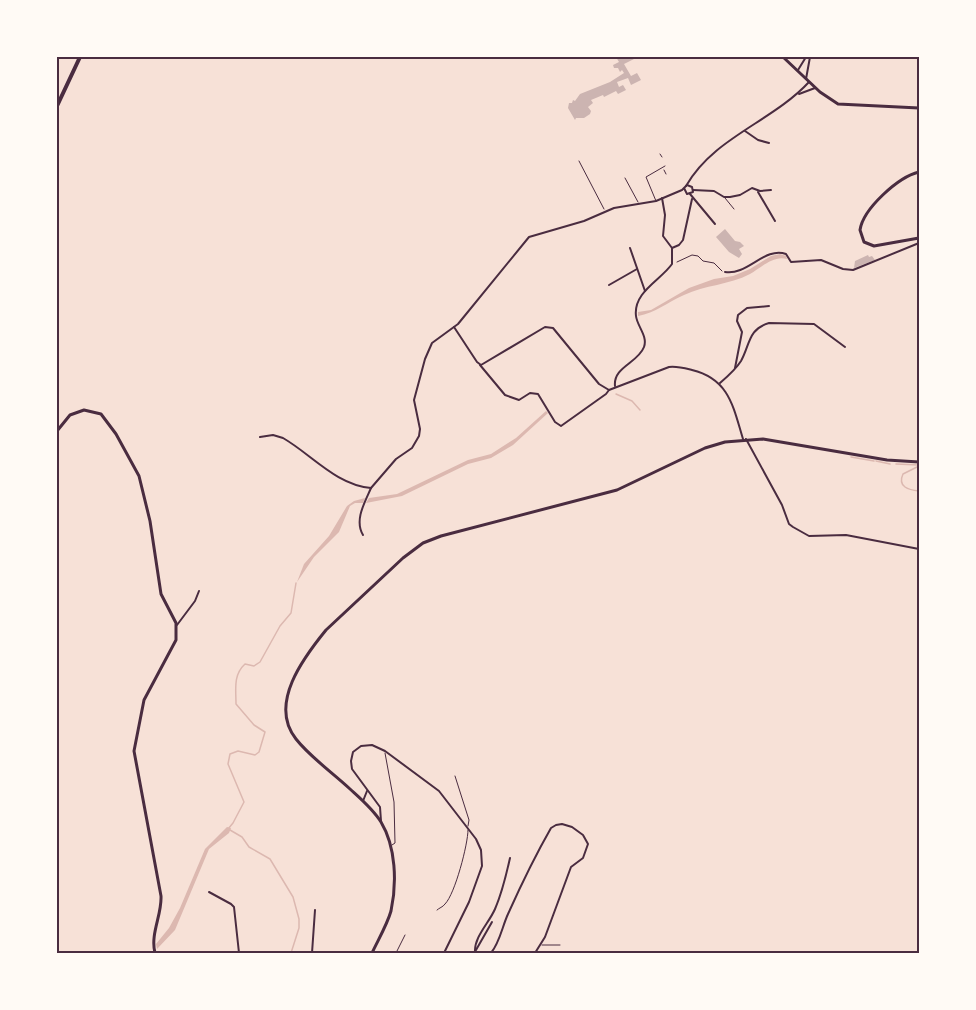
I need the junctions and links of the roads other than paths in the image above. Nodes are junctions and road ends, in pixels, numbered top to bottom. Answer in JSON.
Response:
{"nodes":[{"id":1,"x":80,"y":57,"type":"edge"},
{"id":2,"x":783,"y":57,"type":"edge"},
{"id":3,"x":808,"y":57,"type":"edge"},
{"id":4,"x":798,"y":71,"type":"junction"},
{"id":5,"x":807,"y":80,"type":"junction"},
{"id":6,"x":815,"y":88,"type":"junction"},
{"id":7,"x":797,"y":95,"type":"junction"},
{"id":8,"x":57,"y":106,"type":"edge"},
{"id":9,"x":919,"y":108,"type":"edge"},
{"id":10,"x":744,"y":131,"type":"junction"},
{"id":11,"x":769,"y":143,"type":"dead end"},
{"id":12,"x":660,"y":154,"type":"dead end"},
{"id":13,"x":662,"y":158,"type":"dead end"},
{"id":14,"x":579,"y":161,"type":"dead end"},
{"id":15,"x":665,"y":166,"type":"dead end"},
{"id":16,"x":663,"y":168,"type":"junction"},
{"id":17,"x":919,"y":172,"type":"edge"},
{"id":18,"x":666,"y":174,"type":"dead end"},
{"id":19,"x":625,"y":178,"type":"dead end"},
{"id":20,"x":685,"y":187,"type":"junction"},
{"id":21,"x":693,"y":190,"type":"junction"},
{"id":22,"x":756,"y":190,"type":"junction"},
{"id":23,"x":771,"y":190,"type":"dead end"},
{"id":24,"x":690,"y":194,"type":"junction"},
{"id":25,"x":724,"y":197,"type":"junction"},
{"id":26,"x":662,"y":198,"type":"junction"},
{"id":27,"x":692,"y":199,"type":"junction"},
{"id":28,"x":656,"y":201,"type":"junction"},
{"id":29,"x":639,"y":203,"type":"junction"},
{"id":30,"x":734,"y":209,"type":"dead end"},
{"id":31,"x":605,"y":211,"type":"junction"},
{"id":32,"x":776,"y":221,"type":"dead end"},
{"id":33,"x":715,"y":224,"type":"dead end"},
{"id":34,"x":919,"y":241,"type":"edge"},
{"id":35,"x":630,"y":248,"type":"dead end"},
{"id":36,"x":672,"y":248,"type":"junction"},
{"id":37,"x":637,"y":269,"type":"junction"},
{"id":38,"x":725,"y":272,"type":"road end"},
{"id":39,"x":609,"y":285,"type":"dead end"},
{"id":40,"x":645,"y":291,"type":"junction"},
{"id":41,"x":769,"y":306,"type":"dead end"},
{"id":42,"x":454,"y":327,"type":"junction"},
{"id":43,"x":845,"y":347,"type":"dead end"},
{"id":44,"x":480,"y":364,"type":"junction"},
{"id":45,"x":735,"y":368,"type":"junction"},
{"id":46,"x":720,"y":383,"type":"junction"},
{"id":47,"x":616,"y":388,"type":"junction"},
{"id":48,"x":609,"y":390,"type":"junction"},
{"id":49,"x":57,"y":431,"type":"edge"},
{"id":50,"x":260,"y":437,"type":"dead end"},
{"id":51,"x":744,"y":439,"type":"junction"},
{"id":52,"x":919,"y":462,"type":"edge"},
{"id":53,"x":371,"y":488,"type":"junction"},
{"id":54,"x":363,"y":535,"type":"dead end"},
{"id":55,"x":919,"y":549,"type":"edge"},
{"id":56,"x":199,"y":591,"type":"dead end"},
{"id":57,"x":177,"y":625,"type":"junction"},
{"id":58,"x":385,"y":752,"type":"junction"},
{"id":59,"x":455,"y":776,"type":"dead end"},
{"id":60,"x":365,"y":786,"type":"junction"},
{"id":61,"x":363,"y":801,"type":"junction"},
{"id":62,"x":381,"y":821,"type":"junction"},
{"id":63,"x":468,"y":827,"type":"junction"},
{"id":64,"x":391,"y":847,"type":"junction"},
{"id":65,"x":510,"y":858,"type":"dead end"},
{"id":66,"x":209,"y":892,"type":"dead end"},
{"id":67,"x":315,"y":910,"type":"dead end"},
{"id":68,"x":437,"y":910,"type":"dead end"},
{"id":69,"x":492,"y":922,"type":"dead end"},
{"id":70,"x":405,"y":935,"type":"dead end"},
{"id":71,"x":540,"y":945,"type":"junction"},
{"id":72,"x":560,"y":945,"type":"dead end"},
{"id":73,"x":475,"y":952,"type":"edge"},
{"id":74,"x":155,"y":953,"type":"edge"},
{"id":75,"x":239,"y":953,"type":"edge"},
{"id":76,"x":312,"y":953,"type":"edge"},
{"id":77,"x":372,"y":953,"type":"edge"},
{"id":78,"x":396,"y":953,"type":"edge"},
{"id":79,"x":444,"y":953,"type":"edge"},
{"id":80,"x":491,"y":953,"type":"edge"},
{"id":81,"x":535,"y":953,"type":"edge"}],
"edges":[{"from":1,"to":8,"type":"main road"},
{"from":2,"to":4,"type":"main road"},
{"from":3,"to":4,"type":"street"},
{"from":3,"to":5,"type":"street"},
{"from":4,"to":5,"type":"main road"},
{"from":5,"to":6,"type":"main road"},
{"from":5,"to":7,"type":"street"},
{"from":6,"to":7,"type":"street"},
{"from":6,"to":9,"type":"main road"},
{"from":7,"to":10,"type":"street"},
{"from":10,"to":11,"type":"street"},
{"from":10,"to":20,"type":"street"},
{"from":12,"to":13,"type":"lane"},
{"from":14,"to":31,"type":"lane"},
{"from":15,"to":16,"type":"lane"},
{"from":16,"to":18,"type":"lane"},
{"from":16,"to":28,"type":"lane"},
{"from":17,"to":34,"type":"main road"},
{"from":19,"to":29,"type":"lane"},
{"from":20,"to":21,"type":"street"},
{"from":20,"to":24,"type":"street"},
{"from":20,"to":26,"type":"street"},
{"from":21,"to":24,"type":"street"},
{"from":21,"to":25,"type":"street"},
{"from":22,"to":23,"type":"street"},
{"from":22,"to":25,"type":"street"},
{"from":22,"to":32,"type":"street"},
{"from":24,"to":27,"type":"street"},
{"from":25,"to":30,"type":"lane"},
{"from":26,"to":28,"type":"street"},
{"from":26,"to":36,"type":"street"},
{"from":27,"to":33,"type":"street"},
{"from":27,"to":36,"type":"street"},
{"from":28,"to":29,"type":"street"},
{"from":29,"to":31,"type":"street"},
{"from":31,"to":42,"type":"street"},
{"from":34,"to":38,"type":"street"},
{"from":35,"to":37,"type":"street"},
{"from":36,"to":40,"type":"street"},
{"from":37,"to":39,"type":"street"},
{"from":37,"to":40,"type":"street"},
{"from":40,"to":47,"type":"street"},
{"from":41,"to":45,"type":"street"},
{"from":42,"to":44,"type":"street"},
{"from":42,"to":53,"type":"street"},
{"from":43,"to":45,"type":"street"},
{"from":44,"to":48,"type":"street"},
{"from":44,"to":48,"type":"street"},
{"from":45,"to":46,"type":"street"},
{"from":46,"to":47,"type":"street"},
{"from":46,"to":51,"type":"street"},
{"from":47,"to":48,"type":"street"},
{"from":49,"to":57,"type":"main road"},
{"from":50,"to":53,"type":"street"},
{"from":51,"to":52,"type":"main road"},
{"from":51,"to":55,"type":"street"},
{"from":51,"to":61,"type":"main road"},
{"from":53,"to":54,"type":"street"},
{"from":56,"to":57,"type":"street"},
{"from":57,"to":74,"type":"main road"},
{"from":58,"to":60,"type":"street"},
{"from":58,"to":63,"type":"street"},
{"from":58,"to":64,"type":"lane"},
{"from":59,"to":63,"type":"lane"},
{"from":60,"to":61,"type":"street"},
{"from":60,"to":62,"type":"street"},
{"from":61,"to":62,"type":"main road"},
{"from":62,"to":64,"type":"main road"},
{"from":63,"to":68,"type":"lane"},
{"from":63,"to":79,"type":"street"},
{"from":64,"to":77,"type":"main road"},
{"from":65,"to":73,"type":"street"},
{"from":66,"to":75,"type":"street"},
{"from":67,"to":76,"type":"street"},
{"from":69,"to":73,"type":"street"},
{"from":70,"to":78,"type":"lane"},
{"from":71,"to":72,"type":"lane"},
{"from":71,"to":80,"type":"street"},
{"from":71,"to":81,"type":"street"}]}
